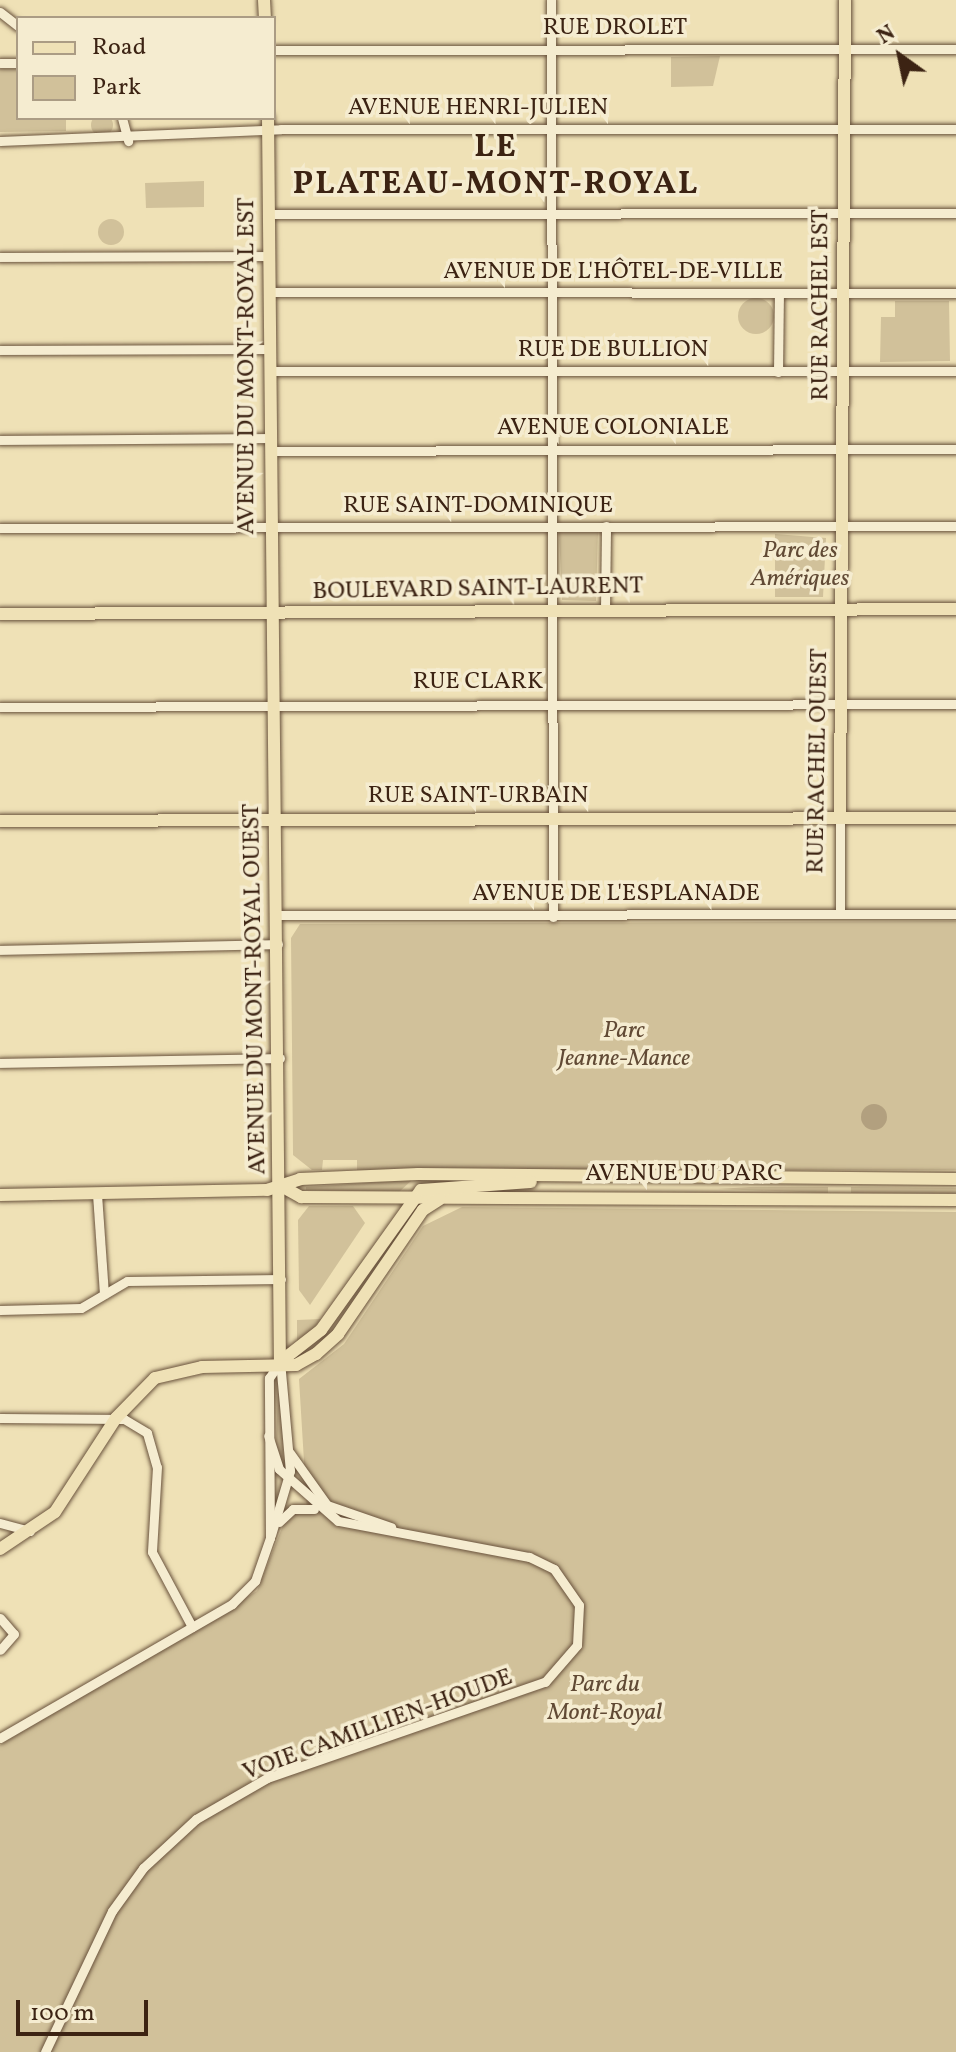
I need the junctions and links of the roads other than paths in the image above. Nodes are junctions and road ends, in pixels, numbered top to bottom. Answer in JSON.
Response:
{"nodes":[{"id":1,"x":551,"y":0,"type":"edge"},
{"id":2,"x":845,"y":0,"type":"edge"},
{"id":3,"x":0,"y":12,"type":"edge"},
{"id":4,"x":16,"y":24,"type":"edge"},
{"id":5,"x":549,"y":49,"type":"junction"},
{"id":6,"x":845,"y":49,"type":"junction"},
{"id":7,"x":956,"y":49,"type":"edge"},
{"id":8,"x":276,"y":50,"type":"edge"},
{"id":9,"x":123,"y":120,"type":"edge"},
{"id":10,"x":268,"y":124,"type":"edge"},
{"id":11,"x":551,"y":129,"type":"junction"},
{"id":12,"x":845,"y":129,"type":"junction"},
{"id":13,"x":956,"y":129,"type":"edge"},
{"id":14,"x":0,"y":141,"type":"edge"},
{"id":15,"x":128,"y":141,"type":"junction"},
{"id":16,"x":549,"y":211,"type":"junction"},
{"id":17,"x":844,"y":213,"type":"junction"},
{"id":18,"x":956,"y":213,"type":"edge"},
{"id":19,"x":270,"y":214,"type":"junction"},
{"id":20,"x":270,"y":256,"type":"junction"},
{"id":21,"x":0,"y":257,"type":"edge"},
{"id":22,"x":269,"y":292,"type":"junction"},
{"id":23,"x":550,"y":293,"type":"junction"},
{"id":24,"x":779,"y":293,"type":"junction"},
{"id":25,"x":845,"y":293,"type":"junction"},
{"id":26,"x":956,"y":293,"type":"edge"},
{"id":27,"x":270,"y":349,"type":"junction"},
{"id":28,"x":0,"y":350,"type":"edge"},
{"id":29,"x":270,"y":371,"type":"junction"},
{"id":30,"x":549,"y":371,"type":"junction"},
{"id":31,"x":956,"y":371,"type":"edge"},
{"id":32,"x":778,"y":372,"type":"junction"},
{"id":33,"x":844,"y":372,"type":"junction"},
{"id":34,"x":0,"y":440,"type":"edge"},
{"id":35,"x":270,"y":445,"type":"junction"},
{"id":36,"x":553,"y":449,"type":"junction"},
{"id":37,"x":845,"y":449,"type":"junction"},
{"id":38,"x":956,"y":449,"type":"edge"},
{"id":39,"x":553,"y":524,"type":"junction"},
{"id":40,"x":844,"y":525,"type":"junction"},
{"id":41,"x":606,"y":526,"type":"junction"},
{"id":42,"x":956,"y":526,"type":"edge"},
{"id":43,"x":0,"y":528,"type":"edge"},
{"id":44,"x":271,"y":529,"type":"junction"},
{"id":45,"x":842,"y":609,"type":"junction"},
{"id":46,"x":956,"y":609,"type":"edge"},
{"id":47,"x":556,"y":610,"type":"junction"},
{"id":48,"x":605,"y":610,"type":"junction"},
{"id":49,"x":0,"y":614,"type":"edge"},
{"id":50,"x":272,"y":614,"type":"junction"},
{"id":51,"x":555,"y":703,"type":"junction"},
{"id":52,"x":843,"y":704,"type":"junction"},
{"id":53,"x":956,"y":704,"type":"edge"},
{"id":54,"x":273,"y":706,"type":"junction"},
{"id":55,"x":0,"y":707,"type":"edge"},
{"id":56,"x":840,"y":818,"type":"junction"},
{"id":57,"x":956,"y":818,"type":"edge"},
{"id":58,"x":274,"y":819,"type":"junction"},
{"id":59,"x":553,"y":819,"type":"junction"},
{"id":60,"x":0,"y":821,"type":"edge"},
{"id":61,"x":840,"y":914,"type":"junction"},
{"id":62,"x":956,"y":914,"type":"edge"},
{"id":63,"x":276,"y":915,"type":"junction"},
{"id":64,"x":553,"y":917,"type":"junction"},
{"id":65,"x":278,"y":944,"type":"junction"},
{"id":66,"x":0,"y":950,"type":"edge"},
{"id":67,"x":280,"y":1058,"type":"junction"},
{"id":68,"x":0,"y":1063,"type":"edge"},
{"id":69,"x":553,"y":1179,"type":"junction"},
{"id":70,"x":956,"y":1179,"type":"edge"},
{"id":71,"x":283,"y":1187,"type":"junction"},
{"id":72,"x":97,"y":1194,"type":"junction"},
{"id":73,"x":0,"y":1195,"type":"edge"},
{"id":74,"x":412,"y":1196,"type":"junction"},
{"id":75,"x":447,"y":1196,"type":"junction"},
{"id":76,"x":956,"y":1200,"type":"edge"},
{"id":77,"x":281,"y":1279,"type":"junction"},
{"id":78,"x":104,"y":1294,"type":"junction"},
{"id":79,"x":0,"y":1310,"type":"edge"},
{"id":80,"x":280,"y":1362,"type":"junction"},
{"id":81,"x":0,"y":1418,"type":"edge"},
{"id":82,"x":116,"y":1418,"type":"junction"},
{"id":83,"x":268,"y":1436,"type":"junction"},
{"id":84,"x":290,"y":1453,"type":"junction"},
{"id":85,"x":289,"y":1479,"type":"junction"},
{"id":86,"x":318,"y":1510,"type":"junction"},
{"id":87,"x":0,"y":1523,"type":"edge"},
{"id":88,"x":32,"y":1532,"type":"junction"},
{"id":89,"x":270,"y":1538,"type":"junction"},
{"id":90,"x":0,"y":1549,"type":"edge"},
{"id":91,"x":0,"y":1618,"type":"edge"},
{"id":92,"x":192,"y":1627,"type":"junction"},
{"id":93,"x":0,"y":1650,"type":"edge"},
{"id":94,"x":0,"y":1738,"type":"edge"},
{"id":95,"x":48,"y":2052,"type":"edge"}],
"edges":[{"from":1,"to":5,"type":"street"},
{"from":2,"to":6,"type":"main road","name":"RUE RACHEL EST"},
{"from":3,"to":4,"type":"street"},
{"from":5,"to":6,"type":"street","name":"RUE DROLET"},
{"from":5,"to":8,"type":"street","name":"RUE DROLET"},
{"from":5,"to":11,"type":"street"},
{"from":6,"to":7,"type":"street","name":"RUE DROLET"},
{"from":6,"to":12,"type":"main road","name":"RUE RACHEL EST"},
{"from":9,"to":15,"type":"street"},
{"from":10,"to":11,"type":"street","name":"AVENUE HENRI-JULIEN"},
{"from":10,"to":15,"type":"street","name":"AVENUE HENRI-JULIEN"},
{"from":10,"to":19,"type":"main road","name":"AVENUE DU MONT-ROYAL EST"},
{"from":11,"to":12,"type":"street","name":"AVENUE HENRI-JULIEN"},
{"from":11,"to":16,"type":"street"},
{"from":12,"to":13,"type":"street","name":"AVENUE HENRI-JULIEN"},
{"from":12,"to":17,"type":"main road","name":"RUE RACHEL EST"},
{"from":14,"to":15,"type":"street","name":"AVENUE HENRI-JULIEN"},
{"from":16,"to":17,"type":"street"},
{"from":16,"to":19,"type":"street"},
{"from":16,"to":23,"type":"street"},
{"from":17,"to":18,"type":"street"},
{"from":17,"to":25,"type":"main road","name":"RUE RACHEL EST"},
{"from":19,"to":20,"type":"main road","name":"AVENUE DU MONT-ROYAL EST"},
{"from":20,"to":21,"type":"street"},
{"from":20,"to":22,"type":"main road","name":"AVENUE DU MONT-ROYAL EST"},
{"from":22,"to":23,"type":"street","name":"AVENUE DE L'HÔTEL-DE-VILLE"},
{"from":22,"to":27,"type":"main road","name":"AVENUE DU MONT-ROYAL EST"},
{"from":23,"to":24,"type":"street","name":"AVENUE DE L'HÔTEL-DE-VILLE"},
{"from":23,"to":30,"type":"street"},
{"from":24,"to":25,"type":"street","name":"AVENUE DE L'HÔTEL-DE-VILLE"},
{"from":24,"to":32,"type":"street"},
{"from":25,"to":26,"type":"street","name":"AVENUE DE L'HÔTEL-DE-VILLE"},
{"from":25,"to":33,"type":"main road","name":"RUE RACHEL EST"},
{"from":27,"to":28,"type":"street"},
{"from":27,"to":29,"type":"main road","name":"AVENUE DU MONT-ROYAL EST"},
{"from":29,"to":30,"type":"street","name":"RUE DE BULLION"},
{"from":29,"to":35,"type":"main road","name":"AVENUE DU MONT-ROYAL EST"},
{"from":30,"to":32,"type":"street","name":"RUE DE BULLION"},
{"from":30,"to":36,"type":"street"},
{"from":31,"to":33,"type":"street","name":"RUE DE BULLION"},
{"from":32,"to":33,"type":"street","name":"RUE DE BULLION"},
{"from":33,"to":37,"type":"main road","name":"RUE RACHEL EST"},
{"from":34,"to":35,"type":"street","name":"AVENUE COLONIALE"},
{"from":35,"to":36,"type":"street","name":"AVENUE COLONIALE"},
{"from":35,"to":44,"type":"main road","name":"AVENUE DU MONT-ROYAL EST"},
{"from":36,"to":37,"type":"street","name":"AVENUE COLONIALE"},
{"from":36,"to":39,"type":"street"},
{"from":37,"to":38,"type":"street","name":"AVENUE COLONIALE"},
{"from":37,"to":40,"type":"main road","name":"RUE RACHEL EST"},
{"from":39,"to":41,"type":"street","name":"RUE SAINT-DOMINIQUE"},
{"from":39,"to":44,"type":"street","name":"RUE SAINT-DOMINIQUE"},
{"from":39,"to":47,"type":"street"},
{"from":40,"to":41,"type":"street","name":"RUE SAINT-DOMINIQUE"},
{"from":40,"to":42,"type":"street","name":"RUE SAINT-DOMINIQUE"},
{"from":40,"to":45,"type":"main road","name":"RUE RACHEL EST"},
{"from":41,"to":48,"type":"street"},
{"from":43,"to":44,"type":"street","name":"RUE SAINT-DOMINIQUE"},
{"from":44,"to":50,"type":"main road","name":"AVENUE DU MONT-ROYAL EST"},
{"from":45,"to":46,"type":"main road","name":"BOULEVARD SAINT-LAURENT"},
{"from":45,"to":48,"type":"main road","name":"BOULEVARD SAINT-LAURENT"},
{"from":45,"to":52,"type":"main road","name":"RUE RACHEL OUEST"},
{"from":47,"to":48,"type":"main road","name":"BOULEVARD SAINT-LAURENT"},
{"from":47,"to":50,"type":"main road","name":"BOULEVARD SAINT-LAURENT"},
{"from":47,"to":51,"type":"street"},
{"from":49,"to":50,"type":"main road","name":"BOULEVARD SAINT-LAURENT"},
{"from":50,"to":54,"type":"main road","name":"AVENUE DU MONT-ROYAL OUEST"},
{"from":51,"to":52,"type":"street","name":"RUE CLARK"},
{"from":51,"to":54,"type":"street","name":"RUE CLARK"},
{"from":51,"to":59,"type":"street"},
{"from":52,"to":53,"type":"street","name":"RUE CLARK"},
{"from":52,"to":56,"type":"main road","name":"RUE RACHEL OUEST"},
{"from":54,"to":55,"type":"street","name":"RUE CLARK"},
{"from":54,"to":58,"type":"main road","name":"AVENUE DU MONT-ROYAL OUEST"},
{"from":56,"to":57,"type":"main road","name":"RUE SAINT-URBAIN"},
{"from":56,"to":59,"type":"main road","name":"RUE SAINT-URBAIN"},
{"from":56,"to":61,"type":"street","name":"RUE RACHEL OUEST"},
{"from":58,"to":59,"type":"main road","name":"RUE SAINT-URBAIN"},
{"from":58,"to":60,"type":"main road","name":"RUE SAINT-URBAIN"},
{"from":58,"to":63,"type":"main road","name":"AVENUE DU MONT-ROYAL OUEST"},
{"from":59,"to":64,"type":"street"},
{"from":61,"to":62,"type":"street","name":"AVENUE DE L'ESPLANADE"},
{"from":61,"to":64,"type":"street","name":"AVENUE DE L'ESPLANADE"},
{"from":63,"to":64,"type":"street","name":"AVENUE DE L'ESPLANADE"},
{"from":63,"to":65,"type":"main road","name":"AVENUE DU MONT-ROYAL OUEST"},
{"from":65,"to":66,"type":"street"},
{"from":65,"to":67,"type":"main road","name":"AVENUE DU MONT-ROYAL OUEST"},
{"from":67,"to":68,"type":"street"},
{"from":67,"to":71,"type":"main road","name":"AVENUE DU MONT-ROYAL OUEST"},
{"from":69,"to":70,"type":"main road","name":"AVENUE DU PARC"},
{"from":69,"to":71,"type":"main road","name":"AVENUE DU PARC"},
{"from":69,"to":74,"type":"main road","name":"AVENUE DU PARC"},
{"from":71,"to":72,"type":"main road","name":"AVENUE DU PARC"},
{"from":71,"to":74,"type":"main road","name":"AVENUE DU PARC"},
{"from":71,"to":77,"type":"main road","name":"AVENUE DU MONT-ROYAL OUEST"},
{"from":72,"to":73,"type":"main road","name":"AVENUE DU PARC"},
{"from":72,"to":78,"type":"street"},
{"from":74,"to":75,"type":"main road","name":"AVENUE DU PARC"},
{"from":74,"to":80,"type":"main road"},
{"from":75,"to":76,"type":"main road","name":"AVENUE DU PARC"},
{"from":75,"to":80,"type":"main road"},
{"from":77,"to":78,"type":"street"},
{"from":77,"to":80,"type":"main road","name":"AVENUE DU MONT-ROYAL OUEST"},
{"from":78,"to":79,"type":"street"},
{"from":80,"to":82,"type":"main road"},
{"from":80,"to":83,"type":"street"},
{"from":80,"to":84,"type":"street"},
{"from":81,"to":82,"type":"street"},
{"from":82,"to":88,"type":"main road"},
{"from":82,"to":92,"type":"street"},
{"from":83,"to":85,"type":"street","name":"VOIE CAMILLIEN-HOUDE"},
{"from":83,"to":89,"type":"street"},
{"from":84,"to":85,"type":"street"},
{"from":84,"to":95,"type":"street","name":"VOIE CAMILLIEN-HOUDE"},
{"from":85,"to":86,"type":"street","name":"VOIE CAMILLIEN-HOUDE"},
{"from":85,"to":89,"type":"street"},
{"from":86,"to":89,"type":"street"},
{"from":86,"to":95,"type":"street","name":"VOIE CAMILLIEN-HOUDE"},
{"from":87,"to":88,"type":"street"},
{"from":88,"to":90,"type":"main road"},
{"from":89,"to":92,"type":"street"},
{"from":91,"to":93,"type":"street"},
{"from":92,"to":94,"type":"street"}]}
